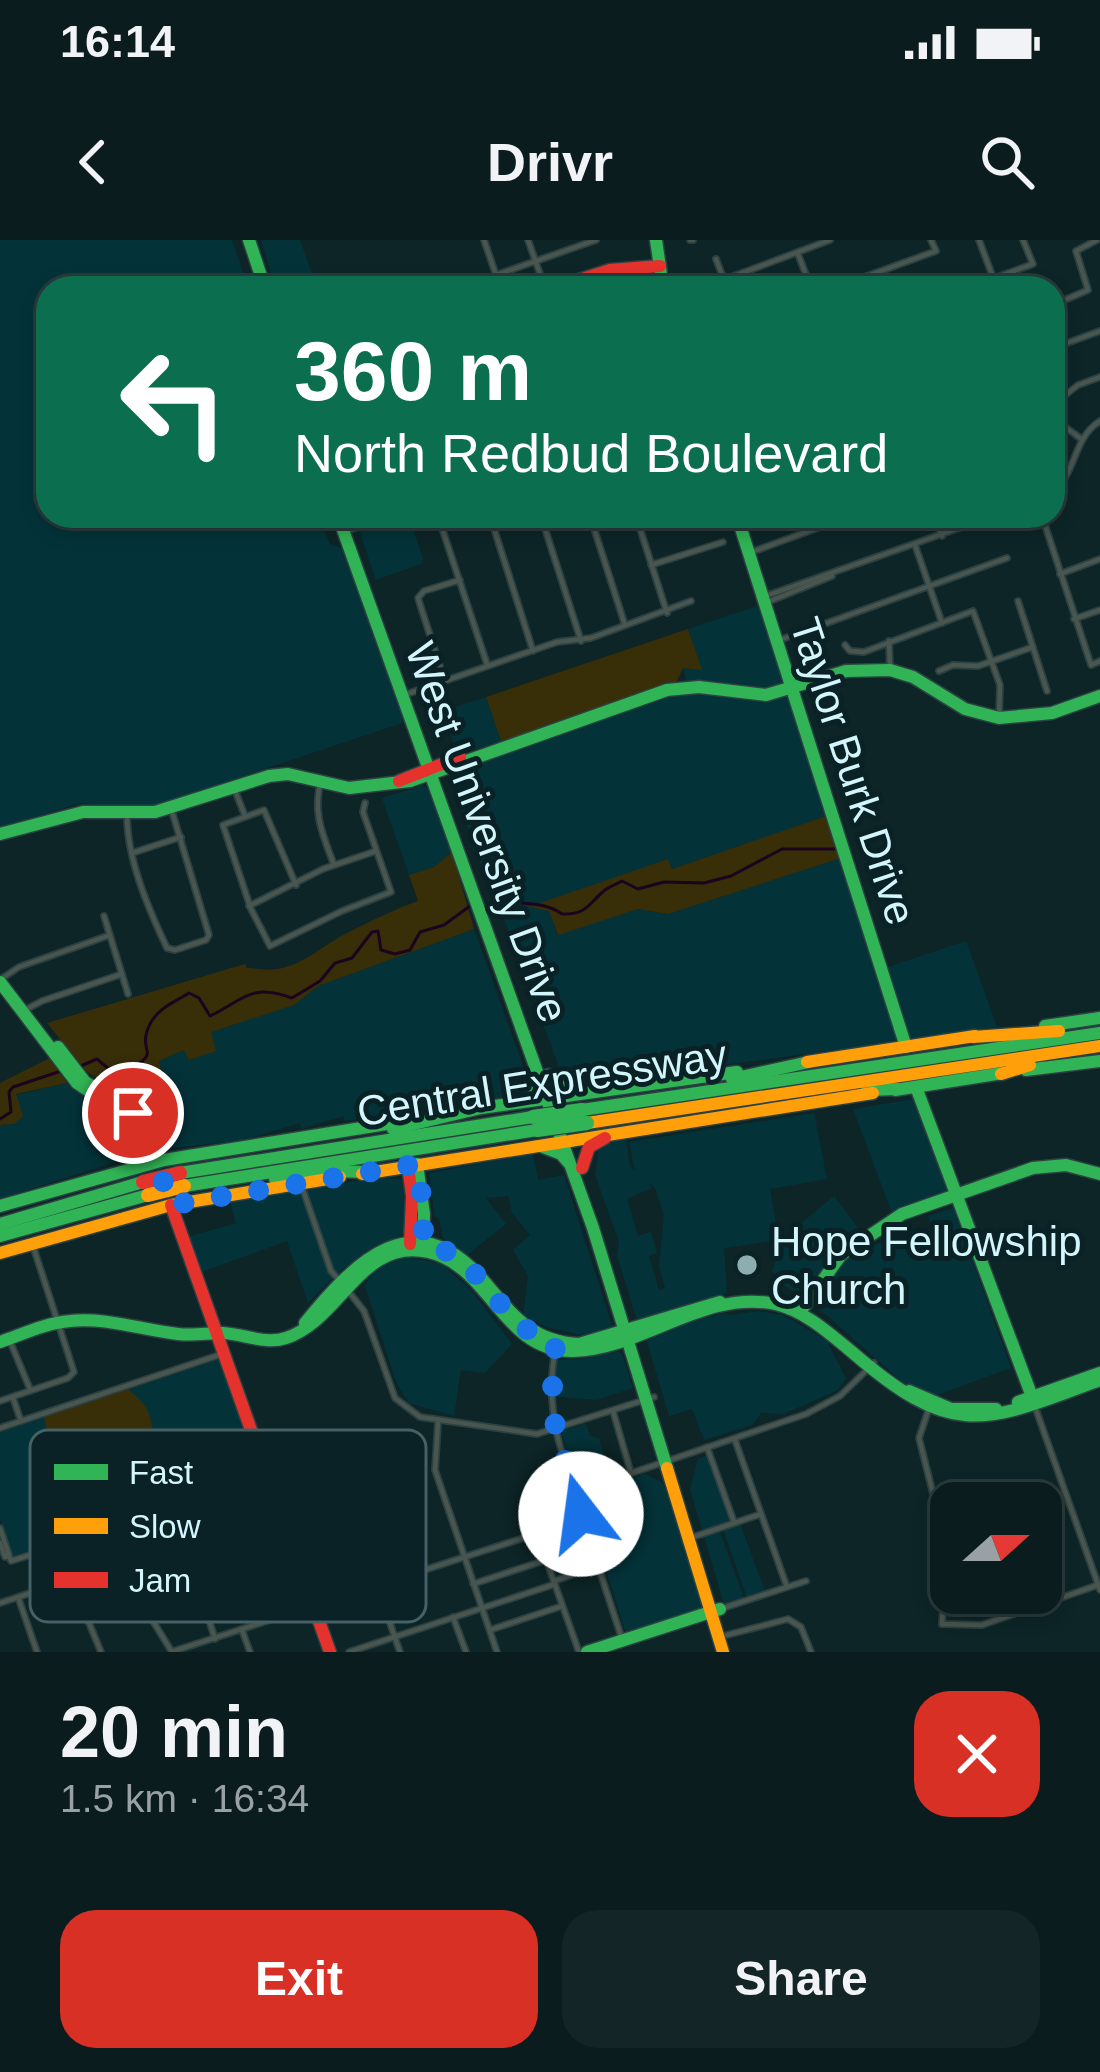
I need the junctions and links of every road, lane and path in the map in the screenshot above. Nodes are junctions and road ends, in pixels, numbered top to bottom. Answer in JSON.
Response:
{"nodes":[{"id":1,"x":484,"y":240,"type":"edge"},
{"id":2,"x":528,"y":240,"type":"edge"},
{"id":3,"x":596,"y":240,"type":"edge"},
{"id":4,"x":656,"y":240,"type":"edge"},
{"id":5,"x":830,"y":240,"type":"edge"},
{"id":6,"x":932,"y":240,"type":"edge"},
{"id":7,"x":980,"y":240,"type":"edge"},
{"id":8,"x":1023,"y":240,"type":"edge"},
{"id":9,"x":1097,"y":240,"type":"edge"},
{"id":10,"x":245,"y":242,"type":"edge"},
{"id":11,"x":577,"y":243,"type":"edge"},
{"id":12,"x":797,"y":252,"type":"junction"},
{"id":13,"x":716,"y":260,"type":"dead end"},
{"id":14,"x":536,"y":261,"type":"junction"},
{"id":15,"x":655,"y":272,"type":"junction"},
{"id":16,"x":257,"y":276,"type":"edge"},
{"id":17,"x":544,"y":276,"type":"edge"},
{"id":18,"x":594,"y":276,"type":"edge"},
{"id":19,"x":652,"y":276,"type":"edge"},
{"id":20,"x":657,"y":276,"type":"edge"},
{"id":21,"x":722,"y":276,"type":"edge"},
{"id":22,"x":734,"y":276,"type":"edge"},
{"id":23,"x":806,"y":276,"type":"edge"},
{"id":24,"x":875,"y":276,"type":"edge"},
{"id":25,"x":993,"y":276,"type":"edge"},
{"id":26,"x":1000,"y":276,"type":"edge"},
{"id":27,"x":1065,"y":299,"type":"edge"},
{"id":28,"x":1100,"y":331,"type":"edge"},
{"id":29,"x":1065,"y":344,"type":"edge"},
{"id":30,"x":1100,"y":377,"type":"edge"},
{"id":31,"x":1065,"y":396,"type":"edge"},
{"id":32,"x":1100,"y":421,"type":"edge"},
{"id":33,"x":1065,"y":427,"type":"edge"},
{"id":34,"x":1080,"y":438,"type":"junction"},
{"id":35,"x":1065,"y":480,"type":"edge"},
{"id":36,"x":347,"y":528,"type":"edge"},
{"id":37,"x":442,"y":528,"type":"edge"},
{"id":38,"x":494,"y":528,"type":"edge"},
{"id":39,"x":545,"y":528,"type":"edge"},
{"id":40,"x":594,"y":528,"type":"edge"},
{"id":41,"x":640,"y":528,"type":"edge"},
{"id":42,"x":741,"y":528,"type":"edge"},
{"id":43,"x":817,"y":528,"type":"edge"},
{"id":44,"x":939,"y":528,"type":"edge"},
{"id":45,"x":962,"y":528,"type":"edge"},
{"id":46,"x":1046,"y":528,"type":"edge"},
{"id":47,"x":942,"y":536,"type":"junction"},
{"id":48,"x":723,"y":542,"type":"dead end"},
{"id":49,"x":915,"y":544,"type":"junction"},
{"id":50,"x":749,"y":553,"type":"junction"},
{"id":51,"x":1007,"y":559,"type":"dead end"},
{"id":52,"x":1100,"y":559,"type":"edge"},
{"id":53,"x":651,"y":565,"type":"junction"},
{"id":54,"x":1060,"y":574,"type":"junction"},
{"id":55,"x":460,"y":580,"type":"junction"},
{"id":56,"x":929,"y":586,"type":"junction"},
{"id":57,"x":764,"y":600,"type":"junction"},
{"id":58,"x":1018,"y":601,"type":"dead end"},
{"id":59,"x":691,"y":602,"type":"dead end"},
{"id":60,"x":1100,"y":610,"type":"edge"},
{"id":61,"x":667,"y":613,"type":"junction"},
{"id":62,"x":1074,"y":619,"type":"junction"},
{"id":63,"x":942,"y":623,"type":"junction"},
{"id":64,"x":625,"y":627,"type":"junction"},
{"id":65,"x":581,"y":641,"type":"junction"},
{"id":66,"x":777,"y":641,"type":"junction"},
{"id":67,"x":889,"y":641,"type":"junction"},
{"id":68,"x":845,"y":645,"type":"dead end"},
{"id":69,"x":1033,"y":647,"type":"junction"},
{"id":70,"x":533,"y":651,"type":"junction"},
{"id":71,"x":1100,"y":661,"type":"edge"},
{"id":72,"x":992,"y":662,"type":"junction"},
{"id":73,"x":488,"y":666,"type":"junction"},
{"id":74,"x":890,"y":670,"type":"junction"},
{"id":75,"x":939,"y":671,"type":"dead end"},
{"id":76,"x":444,"y":681,"type":"junction"},
{"id":77,"x":793,"y":688,"type":"junction"},
{"id":78,"x":1047,"y":691,"type":"dead end"},
{"id":79,"x":407,"y":694,"type":"junction"},
{"id":80,"x":1100,"y":696,"type":"edge"},
{"id":81,"x":999,"y":718,"type":"junction"},
{"id":82,"x":434,"y":769,"type":"junction"},
{"id":83,"x":321,"y":781,"type":"junction"},
{"id":84,"x":234,"y":788,"type":"junction"},
{"id":85,"x":364,"y":803,"type":"dead end"},
{"id":86,"x":171,"y":808,"type":"junction"},
{"id":87,"x":127,"y":814,"type":"junction"},
{"id":88,"x":245,"y":817,"type":"junction"},
{"id":89,"x":0,"y":834,"type":"edge"},
{"id":90,"x":181,"y":837,"type":"junction"},
{"id":91,"x":376,"y":850,"type":"junction"},
{"id":92,"x":132,"y":853,"type":"junction"},
{"id":93,"x":334,"y":865,"type":"junction"},
{"id":94,"x":296,"y":885,"type":"junction"},
{"id":95,"x":249,"y":906,"type":"junction"},
{"id":96,"x":104,"y":916,"type":"dead end"},
{"id":97,"x":110,"y":935,"type":"junction"},
{"id":98,"x":122,"y":974,"type":"junction"},
{"id":99,"x":1,"y":977,"type":"edge"},
{"id":100,"x":128,"y":994,"type":"dead end"},
{"id":101,"x":25,"y":1010,"type":"junction"},
{"id":102,"x":1100,"y":1025,"type":"edge"},
{"id":103,"x":906,"y":1047,"type":"junction"},
{"id":104,"x":1100,"y":1054,"type":"edge"},
{"id":105,"x":809,"y":1062,"type":"junction"},
{"id":106,"x":542,"y":1073,"type":"junction"},
{"id":107,"x":920,"y":1086,"type":"junction"},
{"id":108,"x":898,"y":1089,"type":"junction"},
{"id":109,"x":578,"y":1092,"type":"junction"},
{"id":110,"x":551,"y":1096,"type":"junction"},
{"id":111,"x":522,"y":1100,"type":"junction"},
{"id":112,"x":630,"y":1102,"type":"junction"},
{"id":113,"x":481,"y":1108,"type":"junction"},
{"id":114,"x":657,"y":1112,"type":"junction"},
{"id":115,"x":585,"y":1116,"type":"junction"},
{"id":116,"x":535,"y":1124,"type":"junction"},
{"id":117,"x":600,"y":1139,"type":"junction"},
{"id":118,"x":568,"y":1144,"type":"junction"},
{"id":119,"x":543,"y":1148,"type":"junction"},
{"id":120,"x":215,"y":1150,"type":"junction"},
{"id":121,"x":154,"y":1162,"type":"junction"},
{"id":122,"x":236,"y":1162,"type":"junction"},
{"id":123,"x":413,"y":1165,"type":"junction"},
{"id":124,"x":137,"y":1166,"type":"junction"},
{"id":125,"x":577,"y":1167,"type":"junction"},
{"id":126,"x":367,"y":1172,"type":"junction"},
{"id":127,"x":1100,"y":1174,"type":"edge"},
{"id":128,"x":301,"y":1182,"type":"junction"},
{"id":129,"x":188,"y":1186,"type":"junction"},
{"id":130,"x":146,"y":1188,"type":"junction"},
{"id":131,"x":958,"y":1193,"type":"junction"},
{"id":132,"x":171,"y":1205,"type":"junction"},
{"id":133,"x":0,"y":1215,"type":"edge"},
{"id":134,"x":49,"y":1221,"type":"junction"},
{"id":135,"x":91,"y":1225,"type":"junction"},
{"id":136,"x":0,"y":1236,"type":"edge"},
{"id":137,"x":32,"y":1243,"type":"junction"},
{"id":138,"x":416,"y":1246,"type":"junction"},
{"id":139,"x":0,"y":1249,"type":"edge"},
{"id":140,"x":343,"y":1285,"type":"junction"},
{"id":141,"x":725,"y":1304,"type":"junction"},
{"id":142,"x":801,"y":1310,"type":"junction"},
{"id":143,"x":677,"y":1314,"type":"junction"},
{"id":144,"x":59,"y":1324,"type":"junction"},
{"id":145,"x":656,"y":1329,"type":"junction"},
{"id":146,"x":218,"y":1333,"type":"junction"},
{"id":147,"x":630,"y":1333,"type":"junction"},
{"id":148,"x":5,"y":1340,"type":"edge"},
{"id":149,"x":555,"y":1347,"type":"junction"},
{"id":150,"x":225,"y":1353,"type":"junction"},
{"id":151,"x":872,"y":1365,"type":"junction"},
{"id":152,"x":1099,"y":1377,"type":"edge"},
{"id":153,"x":31,"y":1391,"type":"junction"},
{"id":154,"x":12,"y":1397,"type":"junction"},
{"id":155,"x":650,"y":1399,"type":"junction"},
{"id":156,"x":0,"y":1401,"type":"edge"},
{"id":157,"x":1033,"y":1401,"type":"junction"},
{"id":158,"x":930,"y":1406,"type":"junction"},
{"id":159,"x":613,"y":1411,"type":"junction"},
{"id":160,"x":21,"y":1421,"type":"junction"},
{"id":161,"x":439,"y":1421,"type":"junction"},
{"id":162,"x":0,"y":1428,"type":"edge"},
{"id":163,"x":557,"y":1429,"type":"junction"},
{"id":164,"x":252,"y":1430,"type":"edge"},
{"id":165,"x":734,"y":1438,"type":"junction"},
{"id":166,"x":707,"y":1447,"type":"junction"},
{"id":167,"x":669,"y":1460,"type":"junction"},
{"id":168,"x":631,"y":1473,"type":"junction"},
{"id":169,"x":586,"y":1493,"type":"junction"},
{"id":170,"x":761,"y":1514,"type":"junction"},
{"id":171,"x":582,"y":1520,"type":"junction"},
{"id":172,"x":734,"y":1522,"type":"junction"},
{"id":173,"x":0,"y":1529,"type":"edge"},
{"id":174,"x":538,"y":1534,"type":"junction"},
{"id":175,"x":693,"y":1537,"type":"junction"},
{"id":176,"x":0,"y":1543,"type":"edge"},
{"id":177,"x":30,"y":1552,"type":"edge"},
{"id":178,"x":10,"y":1558,"type":"junction"},
{"id":179,"x":464,"y":1558,"type":"junction"},
{"id":180,"x":546,"y":1560,"type":"junction"},
{"id":181,"x":598,"y":1566,"type":"junction"},
{"id":182,"x":426,"y":1570,"type":"edge"},
{"id":183,"x":806,"y":1581,"type":"dead end"},
{"id":184,"x":554,"y":1582,"type":"junction"},
{"id":185,"x":472,"y":1585,"type":"junction"},
{"id":186,"x":787,"y":1587,"type":"junction"},
{"id":187,"x":1099,"y":1587,"type":"edge"},
{"id":188,"x":30,"y":1593,"type":"edge"},
{"id":189,"x":18,"y":1597,"type":"junction"},
{"id":190,"x":0,"y":1603,"type":"edge"},
{"id":191,"x":562,"y":1606,"type":"junction"},
{"id":192,"x":481,"y":1608,"type":"junction"},
{"id":193,"x":716,"y":1610,"type":"junction"},
{"id":194,"x":453,"y":1617,"type":"junction"},
{"id":195,"x":89,"y":1622,"type":"edge"},
{"id":196,"x":154,"y":1622,"type":"edge"},
{"id":197,"x":210,"y":1622,"type":"edge"},
{"id":198,"x":267,"y":1622,"type":"edge"},
{"id":199,"x":319,"y":1622,"type":"edge"},
{"id":200,"x":389,"y":1622,"type":"edge"},
{"id":201,"x":242,"y":1630,"type":"junction"},
{"id":202,"x":490,"y":1630,"type":"junction"},
{"id":203,"x":727,"y":1635,"type":"junction"},
{"id":204,"x":395,"y":1636,"type":"junction"},
{"id":205,"x":215,"y":1639,"type":"junction"},
{"id":206,"x":623,"y":1641,"type":"junction"},
{"id":207,"x":37,"y":1652,"type":"edge"},
{"id":208,"x":101,"y":1652,"type":"edge"},
{"id":209,"x":174,"y":1652,"type":"edge"},
{"id":210,"x":250,"y":1652,"type":"edge"},
{"id":211,"x":330,"y":1652,"type":"edge"},
{"id":212,"x":349,"y":1652,"type":"edge"},
{"id":213,"x":400,"y":1652,"type":"edge"},
{"id":214,"x":465,"y":1652,"type":"edge"},
{"id":215,"x":497,"y":1652,"type":"edge"},
{"id":216,"x":583,"y":1652,"type":"edge"},
{"id":217,"x":727,"y":1652,"type":"edge"},
{"id":218,"x":811,"y":1652,"type":"edge"}],
"edges":[{"from":1,"to":14,"type":"street"},
{"from":2,"to":14,"type":"street"},
{"from":3,"to":11,"type":"street"},
{"from":4,"to":15,"type":"main road"},
{"from":5,"to":12,"type":"street"},
{"from":6,"to":24,"type":"street"},
{"from":7,"to":25,"type":"street"},
{"from":8,"to":26,"type":"street"},
{"from":9,"to":27,"type":"street"},
{"from":10,"to":16,"type":"main road"},
{"from":11,"to":14,"type":"street"},
{"from":12,"to":22,"type":"street"},
{"from":12,"to":23,"type":"street"},
{"from":13,"to":21,"type":"street"},
{"from":14,"to":17,"type":"street"},
{"from":15,"to":18,"type":"main road"},
{"from":15,"to":19,"type":"street"},
{"from":15,"to":20,"type":"main road"},
{"from":28,"to":29,"type":"street"},
{"from":30,"to":31,"type":"street"},
{"from":32,"to":34,"type":"street"},
{"from":33,"to":34,"type":"street"},
{"from":34,"to":35,"type":"street"},
{"from":36,"to":79,"type":"main road","name":"West University Drive"},
{"from":37,"to":55,"type":"street"},
{"from":38,"to":70,"type":"street"},
{"from":39,"to":65,"type":"street"},
{"from":40,"to":64,"type":"street"},
{"from":41,"to":53,"type":"street"},
{"from":42,"to":50,"type":"main road","name":"Taylor Burk Drive"},
{"from":43,"to":50,"type":"street"},
{"from":44,"to":47,"type":"street"},
{"from":45,"to":47,"type":"street"},
{"from":46,"to":54,"type":"street"},
{"from":47,"to":49,"type":"street"},
{"from":48,"to":53,"type":"street"},
{"from":49,"to":56,"type":"street"},
{"from":49,"to":57,"type":"street"},
{"from":50,"to":57,"type":"main road","name":"Taylor Burk Drive"},
{"from":51,"to":56,"type":"street"},
{"from":52,"to":54,"type":"street"},
{"from":53,"to":61,"type":"street"},
{"from":54,"to":62,"type":"street"},
{"from":55,"to":73,"type":"street"},
{"from":55,"to":76,"type":"street"},
{"from":56,"to":63,"type":"street"},
{"from":56,"to":66,"type":"street"},
{"from":57,"to":66,"type":"main road","name":"Taylor Burk Drive"},
{"from":58,"to":69,"type":"street"},
{"from":59,"to":61,"type":"street"},
{"from":60,"to":62,"type":"street"},
{"from":61,"to":64,"type":"street"},
{"from":62,"to":71,"type":"street"},
{"from":63,"to":67,"type":"street"},
{"from":63,"to":72,"type":"street"},
{"from":64,"to":65,"type":"street"},
{"from":65,"to":70,"type":"street"},
{"from":66,"to":77,"type":"main road","name":"Taylor Burk Drive"},
{"from":67,"to":68,"type":"street"},
{"from":67,"to":74,"type":"street"},
{"from":69,"to":72,"type":"street"},
{"from":69,"to":78,"type":"street"},
{"from":70,"to":73,"type":"street"},
{"from":72,"to":75,"type":"street"},
{"from":72,"to":81,"type":"street"},
{"from":73,"to":76,"type":"street"},
{"from":74,"to":77,"type":"main road"},
{"from":74,"to":81,"type":"main road"},
{"from":76,"to":79,"type":"street"},
{"from":77,"to":82,"type":"main road"},
{"from":77,"to":103,"type":"main road","name":"Taylor Burk Drive"},
{"from":79,"to":82,"type":"main road","name":"West University Drive"},
{"from":80,"to":81,"type":"main road"},
{"from":82,"to":83,"type":"main road"},
{"from":82,"to":106,"type":"main road","name":"West University Drive"},
{"from":83,"to":84,"type":"main road"},
{"from":83,"to":93,"type":"street"},
{"from":84,"to":86,"type":"main road"},
{"from":84,"to":88,"type":"street"},
{"from":85,"to":91,"type":"street"},
{"from":86,"to":87,"type":"main road"},
{"from":86,"to":90,"type":"street"},
{"from":87,"to":89,"type":"main road"},
{"from":87,"to":92,"type":"street"},
{"from":88,"to":94,"type":"street"},
{"from":88,"to":95,"type":"street"},
{"from":90,"to":92,"type":"street"},
{"from":90,"to":92,"type":"street"},
{"from":91,"to":93,"type":"street"},
{"from":91,"to":95,"type":"street"},
{"from":93,"to":94,"type":"street"},
{"from":94,"to":95,"type":"street"},
{"from":96,"to":97,"type":"street"},
{"from":97,"to":98,"type":"street"},
{"from":97,"to":99,"type":"street"},
{"from":98,"to":100,"type":"street"},
{"from":98,"to":101,"type":"street"},
{"from":99,"to":101,"type":"main road"},
{"from":101,"to":121,"type":"main road"},
{"from":102,"to":103,"type":"main road"},
{"from":102,"to":112,"type":"main road","name":"Central Expressway"},
{"from":103,"to":105,"type":"main road"},
{"from":104,"to":107,"type":"main road"},
{"from":104,"to":114,"type":"main road","name":"Central Expressway"},
{"from":105,"to":109,"type":"main road"},
{"from":105,"to":112,"type":"main road"},
{"from":106,"to":109,"type":"main road"},
{"from":106,"to":110,"type":"main road","name":"West University Drive"},
{"from":106,"to":111,"type":"main road"},
{"from":107,"to":108,"type":"main road"},
{"from":107,"to":131,"type":"main road"},
{"from":108,"to":114,"type":"main road"},
{"from":108,"to":117,"type":"main road"},
{"from":109,"to":110,"type":"main road"},
{"from":109,"to":117,"type":"main road"},
{"from":110,"to":111,"type":"main road"},
{"from":110,"to":118,"type":"main road","name":"West University Drive"},
{"from":111,"to":113,"type":"main road"},
{"from":111,"to":119,"type":"main road"},
{"from":112,"to":115,"type":"main road","name":"Central Expressway"},
{"from":113,"to":120,"type":"main road"},
{"from":113,"to":122,"type":"main road"},
{"from":114,"to":115,"type":"main road","name":"Central Expressway"},
{"from":115,"to":116,"type":"main road","name":"Central Expressway","bridge":true},
{"from":116,"to":122,"type":"main road","name":"Central Expressway"},
{"from":116,"to":129,"type":"main road","name":"Central Expressway"},
{"from":117,"to":118,"type":"main road"},
{"from":117,"to":125,"type":"main road"},
{"from":118,"to":119,"type":"main road"},
{"from":118,"to":125,"type":"main road","name":"West University Drive"},
{"from":119,"to":123,"type":"main road"},
{"from":119,"to":125,"type":"main road"},
{"from":120,"to":121,"type":"main road"},
{"from":120,"to":129,"type":"main road"},
{"from":121,"to":124,"type":"main road"},
{"from":121,"to":132,"type":"main road"},
{"from":122,"to":129,"type":"main road","name":"Central Expressway"},
{"from":123,"to":126,"type":"main road"},
{"from":123,"to":138,"type":"main road"},
{"from":124,"to":133,"type":"main road"},
{"from":124,"to":135,"type":"main road"},
{"from":125,"to":147,"type":"main road","name":"West University Drive"},
{"from":126,"to":128,"type":"main road"},
{"from":126,"to":129,"type":"main road"},
{"from":127,"to":131,"type":"main road"},
{"from":128,"to":129,"type":"main road"},
{"from":128,"to":140,"type":"street"},
{"from":129,"to":130,"type":"main road","name":"Central Expressway","bridge":true},
{"from":129,"to":132,"type":"main road"},
{"from":130,"to":133,"type":"main road","name":"Central Expressway"},
{"from":130,"to":134,"type":"main road","name":"Central Expressway"},
{"from":131,"to":142,"type":"main road"},
{"from":131,"to":157,"type":"main road"},
{"from":132,"to":135,"type":"main road"},
{"from":132,"to":146,"type":"main road"},
{"from":134,"to":136,"type":"main road","name":"Central Expressway"},
{"from":134,"to":139,"type":"main road"},
{"from":135,"to":137,"type":"main road"},
{"from":137,"to":139,"type":"main road"},
{"from":137,"to":144,"type":"street"},
{"from":138,"to":140,"type":"main road"},
{"from":138,"to":149,"type":"main road"},
{"from":140,"to":146,"type":"main road"},
{"from":140,"to":161,"type":"street"},
{"from":141,"to":142,"type":"main road"},
{"from":141,"to":143,"type":"main road"},
{"from":141,"to":145,"type":"main road"},
{"from":142,"to":151,"type":"main road"},
{"from":143,"to":145,"type":"main road"},
{"from":143,"to":147,"type":"main road"},
{"from":144,"to":146,"type":"main road"},
{"from":144,"to":148,"type":"main road"},
{"from":144,"to":153,"type":"street"},
{"from":145,"to":147,"type":"main road"},
{"from":146,"to":150,"type":"main road"},
{"from":147,"to":149,"type":"main road"},
{"from":147,"to":155,"type":"main road","name":"West University Drive"},
{"from":148,"to":153,"type":"street"},
{"from":149,"to":163,"type":"street"},
{"from":150,"to":160,"type":"street"},
{"from":150,"to":164,"type":"main road"},
{"from":151,"to":158,"type":"main road"},
{"from":151,"to":165,"type":"street"},
{"from":152,"to":157,"type":"main road"},
{"from":153,"to":154,"type":"street"},
{"from":154,"to":156,"type":"street"},
{"from":154,"to":160,"type":"street"},
{"from":155,"to":159,"type":"street"},
{"from":155,"to":167,"type":"main road","name":"West University Drive"},
{"from":157,"to":158,"type":"main road"},
{"from":157,"to":187,"type":"street"},
{"from":158,"to":187,"type":"street"},
{"from":159,"to":163,"type":"street"},
{"from":159,"to":168,"type":"street"},
{"from":160,"to":162,"type":"street"},
{"from":161,"to":163,"type":"street"},
{"from":161,"to":179,"type":"street"},
{"from":163,"to":169,"type":"street"},
{"from":165,"to":166,"type":"street"},
{"from":165,"to":170,"type":"street"},
{"from":166,"to":167,"type":"street"},
{"from":166,"to":172,"type":"street"},
{"from":167,"to":168,"type":"street"},
{"from":167,"to":175,"type":"main road","name":"West University Drive"},
{"from":168,"to":169,"type":"street"},
{"from":169,"to":171,"type":"street"},
{"from":170,"to":172,"type":"street"},
{"from":170,"to":186,"type":"street"},
{"from":171,"to":174,"type":"street"},
{"from":171,"to":181,"type":"street"},
{"from":172,"to":175,"type":"street"},
{"from":173,"to":178,"type":"street"},
{"from":174,"to":179,"type":"street"},
{"from":174,"to":180,"type":"street"},
{"from":175,"to":193,"type":"main road","name":"West University Drive"},
{"from":176,"to":178,"type":"street"},
{"from":177,"to":178,"type":"street"},
{"from":179,"to":182,"type":"street"},
{"from":179,"to":185,"type":"street"},
{"from":180,"to":184,"type":"street"},
{"from":180,"to":185,"type":"street"},
{"from":181,"to":184,"type":"street"},
{"from":181,"to":206,"type":"street"},
{"from":183,"to":186,"type":"street"},
{"from":184,"to":191,"type":"street"},
{"from":184,"to":192,"type":"street"},
{"from":185,"to":192,"type":"street"},
{"from":186,"to":193,"type":"street"},
{"from":188,"to":189,"type":"street"},
{"from":189,"to":190,"type":"street"},
{"from":189,"to":207,"type":"street"},
{"from":191,"to":202,"type":"street"},
{"from":191,"to":216,"type":"street"},
{"from":192,"to":194,"type":"street"},
{"from":192,"to":202,"type":"street"},
{"from":193,"to":203,"type":"main road","name":"West University Drive"},
{"from":193,"to":206,"type":"main road"},
{"from":193,"to":217,"type":"main road","name":"West University Drive"},
{"from":194,"to":204,"type":"street"},
{"from":194,"to":214,"type":"street"},
{"from":195,"to":208,"type":"street"},
{"from":196,"to":209,"type":"street"},
{"from":197,"to":205,"type":"street"},
{"from":198,"to":201,"type":"street"},
{"from":199,"to":211,"type":"main road"},
{"from":200,"to":204,"type":"street"},
{"from":201,"to":205,"type":"street"},
{"from":201,"to":210,"type":"street"},
{"from":202,"to":215,"type":"street"},
{"from":203,"to":217,"type":"main road","name":"West University Drive"},
{"from":203,"to":218,"type":"street"},
{"from":204,"to":212,"type":"street"},
{"from":204,"to":213,"type":"street"},
{"from":205,"to":209,"type":"street"},
{"from":206,"to":216,"type":"main road"}]}
